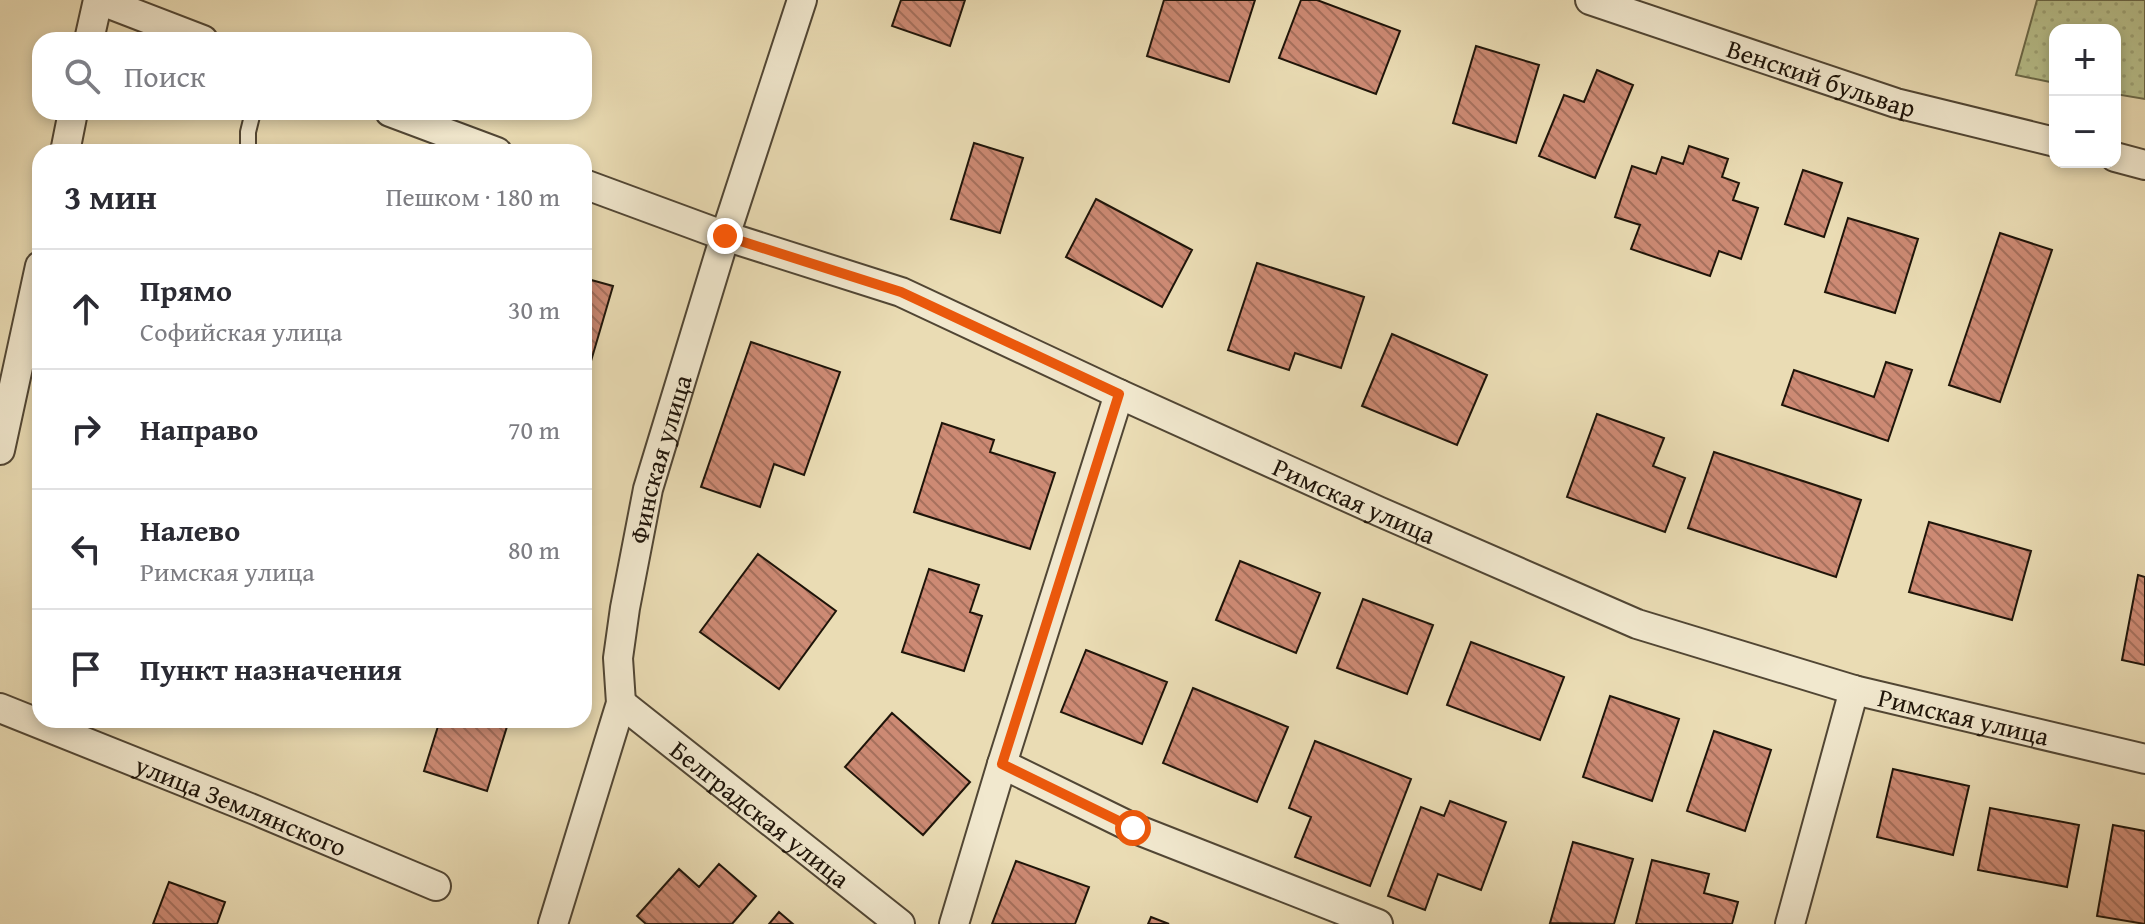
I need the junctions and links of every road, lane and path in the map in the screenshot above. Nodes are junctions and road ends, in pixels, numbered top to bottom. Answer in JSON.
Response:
{"nodes":[{"id":1,"x":98,"y":0,"type":"edge"},
{"id":2,"x":802,"y":0,"type":"edge"},
{"id":3,"x":1590,"y":0,"type":"edge"},
{"id":4,"x":91,"y":32,"type":"edge"},
{"id":5,"x":182,"y":32,"type":"edge"},
{"id":6,"x":71,"y":120,"type":"edge"},
{"id":7,"x":251,"y":120,"type":"edge"},
{"id":8,"x":411,"y":120,"type":"edge"},
{"id":9,"x":2049,"y":141,"type":"edge"},
{"id":10,"x":67,"y":144,"type":"edge"},
{"id":11,"x":248,"y":144,"type":"edge"},
{"id":12,"x":476,"y":144,"type":"edge"},
{"id":13,"x":2121,"y":159,"type":"edge"},
{"id":14,"x":2145,"y":165,"type":"edge"},
{"id":15,"x":592,"y":187,"type":"edge"},
{"id":16,"x":725,"y":236,"type":"junction"},
{"id":17,"x":32,"y":303,"type":"edge"},
{"id":18,"x":1119,"y":394,"type":"junction"},
{"id":19,"x":0,"y":450,"type":"edge"},
{"id":20,"x":1854,"y":690,"type":"junction"},
{"id":21,"x":621,"y":703,"type":"junction"},
{"id":22,"x":0,"y":708,"type":"edge"},
{"id":23,"x":32,"y":721,"type":"edge"},
{"id":24,"x":50,"y":728,"type":"edge"},
{"id":25,"x":2145,"y":759,"type":"edge"},
{"id":26,"x":1002,"y":764,"type":"junction"},
{"id":27,"x":436,"y":886,"type":"dead end"},
{"id":28,"x":553,"y":924,"type":"edge"},
{"id":29,"x":900,"y":924,"type":"edge"},
{"id":30,"x":954,"y":924,"type":"edge"},
{"id":31,"x":1378,"y":924,"type":"edge"},
{"id":32,"x":1790,"y":924,"type":"edge"}],
"edges":[{"from":1,"to":4,"type":"street"},
{"from":1,"to":5,"type":"street"},
{"from":2,"to":16,"type":"street","name":"Финская улица"},
{"from":3,"to":9,"type":"street","name":"Венский бульвар"},
{"from":6,"to":10,"type":"street"},
{"from":7,"to":11,"type":"lane"},
{"from":8,"to":12,"type":"street"},
{"from":13,"to":14,"type":"street"},
{"from":15,"to":16,"type":"street","name":"Римская улица"},
{"from":16,"to":18,"type":"street","name":"Римская улица"},
{"from":16,"to":21,"type":"street","name":"Финская улица"},
{"from":17,"to":19,"type":"street"},
{"from":18,"to":20,"type":"street","name":"Римская улица"},
{"from":18,"to":26,"type":"street"},
{"from":20,"to":25,"type":"street","name":"Римская улица"},
{"from":20,"to":32,"type":"street"},
{"from":21,"to":28,"type":"street","name":"Финская улица"},
{"from":21,"to":29,"type":"street","name":"Белградская улица"},
{"from":22,"to":23,"type":"street","name":"улица Землянского"},
{"from":24,"to":27,"type":"street","name":"улица Землянского"},
{"from":26,"to":30,"type":"street"},
{"from":26,"to":31,"type":"street"}]}
